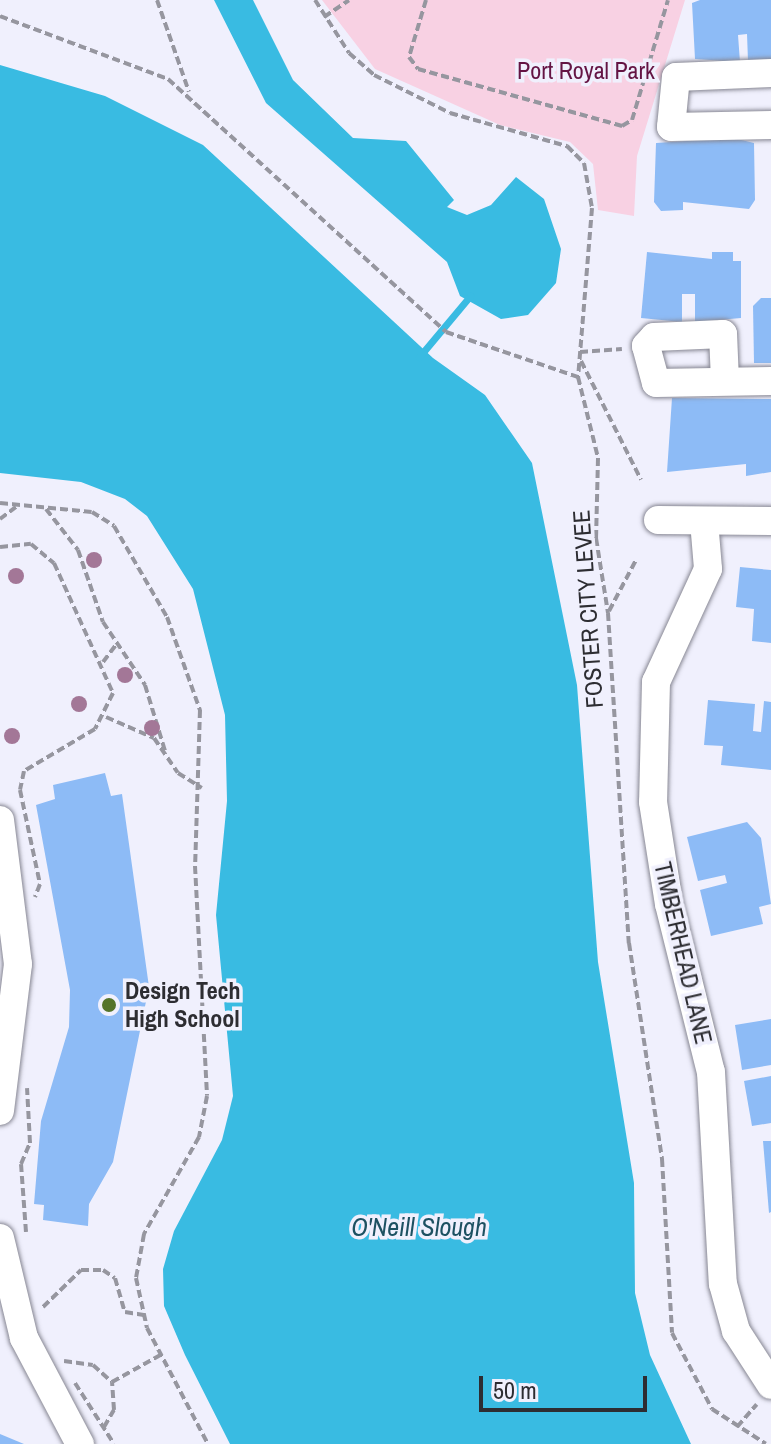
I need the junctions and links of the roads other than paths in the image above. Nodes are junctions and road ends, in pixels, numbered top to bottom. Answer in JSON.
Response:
{"nodes":[{"id":1,"x":771,"y":73,"type":"edge"},
{"id":2,"x":771,"y":125,"type":"edge"},
{"id":3,"x":725,"y":381,"type":"dead end"},
{"id":4,"x":771,"y":381,"type":"edge"},
{"id":5,"x":658,"y":520,"type":"dead end"},
{"id":6,"x":704,"y":521,"type":"junction"},
{"id":7,"x":771,"y":521,"type":"edge"},
{"id":8,"x":0,"y":820,"type":"edge"},
{"id":9,"x":6,"y":1033,"type":"edge"},
{"id":10,"x":0,"y":1111,"type":"edge"},
{"id":11,"x":0,"y":1238,"type":"edge"},
{"id":12,"x":766,"y":1393,"type":"edge"},
{"id":13,"x":80,"y":1444,"type":"edge"}],
"edges":[{"from":1,"to":2,"type":"street"},
{"from":3,"to":4,"type":"street"},
{"from":5,"to":6,"type":"street"},
{"from":6,"to":7,"type":"street"},
{"from":6,"to":12,"type":"street","name":"TIMBERHEAD LANE"},
{"from":8,"to":9,"type":"street"},
{"from":9,"to":10,"type":"street"},
{"from":11,"to":13,"type":"street"}]}
